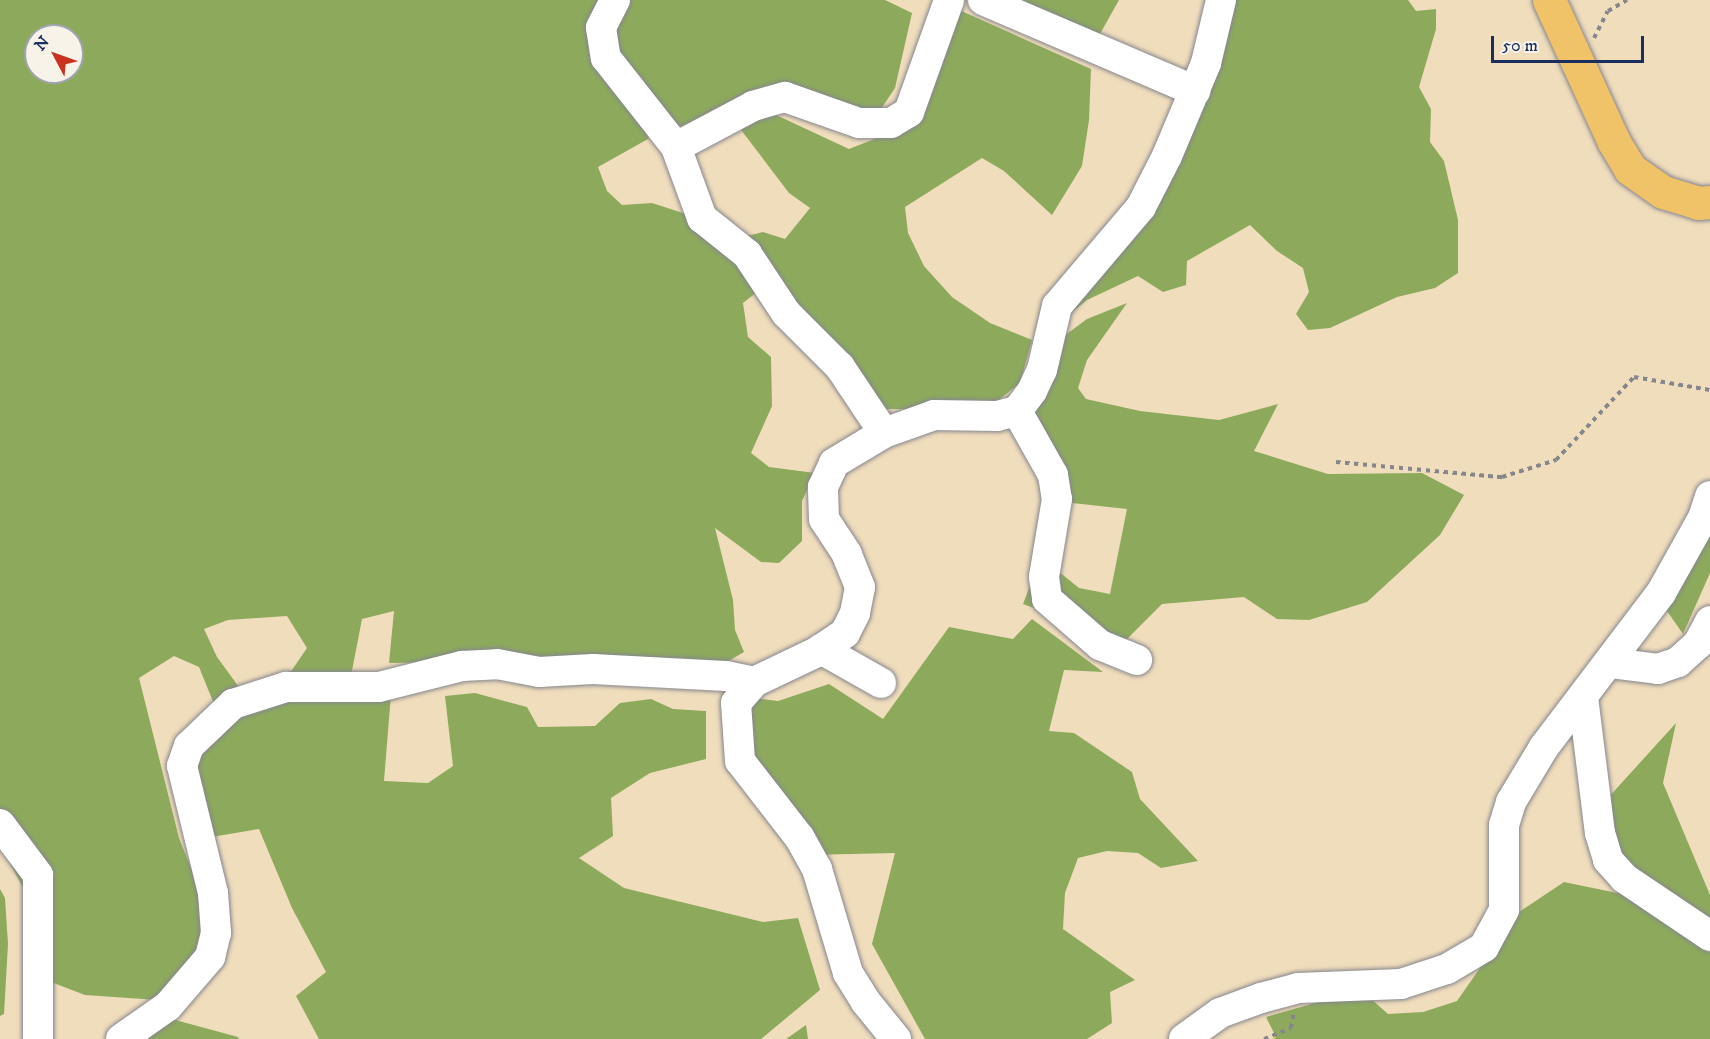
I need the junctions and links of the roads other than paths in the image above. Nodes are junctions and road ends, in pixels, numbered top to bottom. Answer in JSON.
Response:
{"nodes":[{"id":1,"x":615,"y":0,"type":"edge"},
{"id":2,"x":948,"y":0,"type":"edge"},
{"id":3,"x":983,"y":0,"type":"edge"},
{"id":4,"x":1221,"y":0,"type":"edge"},
{"id":5,"x":1549,"y":0,"type":"edge"},
{"id":6,"x":1195,"y":92,"type":"junction"},
{"id":7,"x":676,"y":147,"type":"junction"},
{"id":8,"x":1710,"y":202,"type":"edge"},
{"id":9,"x":1017,"y":411,"type":"junction"},
{"id":10,"x":885,"y":433,"type":"junction"},
{"id":11,"x":1710,"y":496,"type":"edge"},
{"id":12,"x":1710,"y":621,"type":"edge"},
{"id":13,"x":821,"y":649,"type":"junction"},
{"id":14,"x":1137,"y":660,"type":"dead end"},
{"id":15,"x":1611,"y":663,"type":"junction"},
{"id":16,"x":754,"y":682,"type":"junction"},
{"id":17,"x":881,"y":683,"type":"dead end"},
{"id":18,"x":1583,"y":697,"type":"junction"},
{"id":19,"x":0,"y":824,"type":"edge"},
{"id":20,"x":1710,"y":936,"type":"edge"},
{"id":21,"x":38,"y":1039,"type":"edge"},
{"id":22,"x":121,"y":1039,"type":"edge"},
{"id":23,"x":896,"y":1039,"type":"edge"},
{"id":24,"x":1184,"y":1039,"type":"edge"}],
"edges":[{"from":1,"to":7,"type":"street"},
{"from":2,"to":7,"type":"street"},
{"from":3,"to":6,"type":"street"},
{"from":4,"to":6,"type":"street"},
{"from":5,"to":8,"type":"main road"},
{"from":6,"to":9,"type":"street"},
{"from":7,"to":10,"type":"street"},
{"from":9,"to":10,"type":"street"},
{"from":9,"to":14,"type":"street"},
{"from":10,"to":13,"type":"street"},
{"from":11,"to":15,"type":"street"},
{"from":12,"to":15,"type":"street"},
{"from":13,"to":16,"type":"street"},
{"from":13,"to":17,"type":"street"},
{"from":15,"to":18,"type":"street"},
{"from":16,"to":22,"type":"street"},
{"from":16,"to":23,"type":"street"},
{"from":18,"to":20,"type":"street"},
{"from":18,"to":24,"type":"street"},
{"from":19,"to":21,"type":"street"}]}
